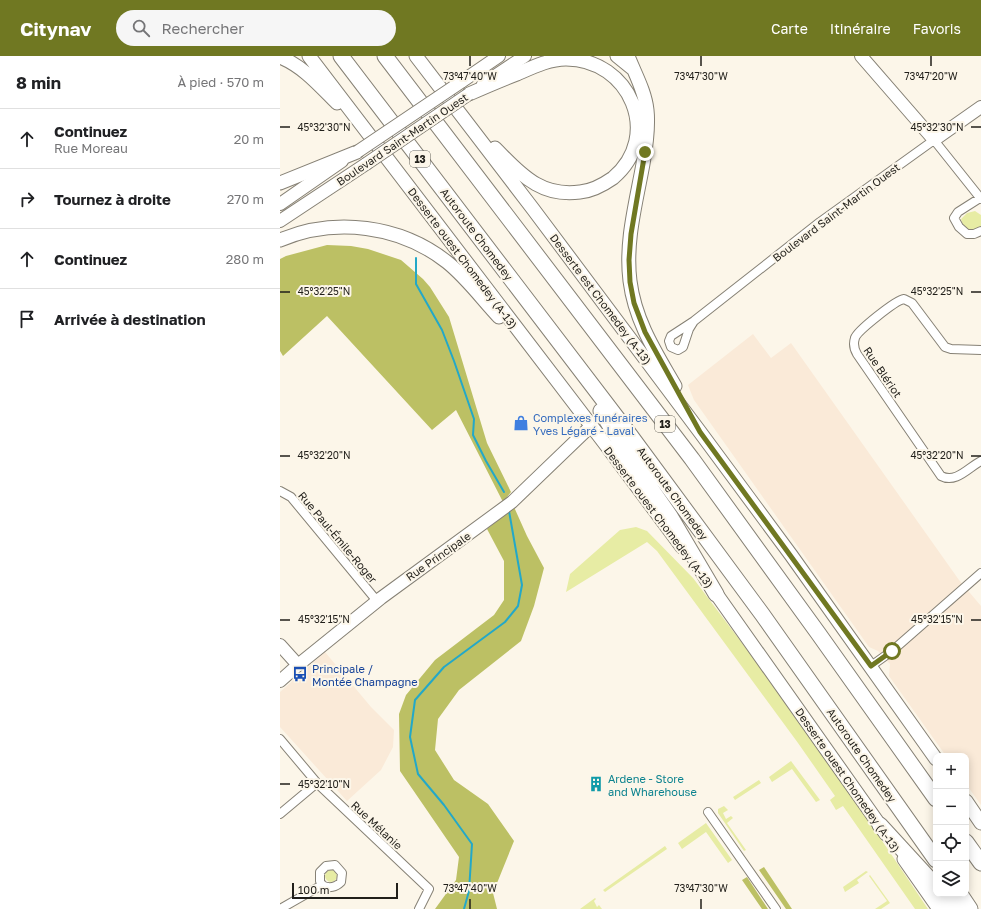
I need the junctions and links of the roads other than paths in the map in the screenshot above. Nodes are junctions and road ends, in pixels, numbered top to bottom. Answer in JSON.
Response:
{"nodes":[{"id":1,"x":309,"y":56,"type":"edge"},
{"id":2,"x":341,"y":56,"type":"edge"},
{"id":3,"x":385,"y":56,"type":"edge"},
{"id":4,"x":416,"y":56,"type":"edge"},
{"id":5,"x":499,"y":56,"type":"edge"},
{"id":6,"x":525,"y":56,"type":"edge"},
{"id":7,"x":617,"y":56,"type":"edge"},
{"id":8,"x":628,"y":56,"type":"edge"},
{"id":9,"x":861,"y":56,"type":"edge"},
{"id":10,"x":280,"y":57,"type":"edge"},
{"id":11,"x":633,"y":69,"type":"junction"},
{"id":12,"x":469,"y":94,"type":"junction"},
{"id":13,"x":981,"y":107,"type":"edge"},
{"id":14,"x":458,"y":112,"type":"junction"},
{"id":15,"x":369,"y":134,"type":"junction"},
{"id":16,"x":934,"y":140,"type":"junction"},
{"id":17,"x":357,"y":152,"type":"junction"},
{"id":18,"x":280,"y":183,"type":"edge"},
{"id":19,"x":981,"y":199,"type":"edge"},
{"id":20,"x":280,"y":204,"type":"edge"},
{"id":21,"x":280,"y":221,"type":"edge"},
{"id":22,"x":981,"y":231,"type":"edge"},
{"id":23,"x":280,"y":240,"type":"edge"},
{"id":24,"x":694,"y":321,"type":"dead end"},
{"id":25,"x":560,"y":344,"type":"junction"},
{"id":26,"x":981,"y":350,"type":"edge"},
{"id":27,"x":541,"y":360,"type":"junction"},
{"id":28,"x":591,"y":426,"type":"junction"},
{"id":29,"x":700,"y":432,"type":"junction"},
{"id":30,"x":981,"y":461,"type":"edge"},
{"id":31,"x":280,"y":491,"type":"edge"},
{"id":32,"x":981,"y":574,"type":"edge"},
{"id":33,"x":716,"y":594,"type":"junction"},
{"id":34,"x":377,"y":601,"type":"junction"},
{"id":35,"x":280,"y":645,"type":"edge"},
{"id":36,"x":298,"y":665,"type":"junction"},
{"id":37,"x":871,"y":666,"type":"junction"},
{"id":38,"x":280,"y":681,"type":"edge"},
{"id":39,"x":280,"y":739,"type":"edge"},
{"id":40,"x":933,"y":755,"type":"edge"},
{"id":41,"x":317,"y":783,"type":"junction"},
{"id":42,"x":933,"y":795,"type":"edge"},
{"id":43,"x":969,"y":805,"type":"edge"},
{"id":44,"x":708,"y":812,"type":"dead end"},
{"id":45,"x":280,"y":814,"type":"edge"},
{"id":46,"x":981,"y":823,"type":"edge"},
{"id":47,"x":880,"y":825,"type":"junction"},
{"id":48,"x":969,"y":846,"type":"edge"},
{"id":49,"x":933,"y":856,"type":"edge"},
{"id":50,"x":981,"y":863,"type":"edge"},
{"id":51,"x":933,"y":883,"type":"edge"},
{"id":52,"x":322,"y":886,"type":"dead end"},
{"id":53,"x":944,"y":897,"type":"edge"},
{"id":54,"x":962,"y":897,"type":"edge"},
{"id":55,"x":281,"y":907,"type":"edge"},
{"id":56,"x":419,"y":909,"type":"edge"},
{"id":57,"x":776,"y":909,"type":"edge"},
{"id":58,"x":939,"y":909,"type":"edge"},
{"id":59,"x":954,"y":909,"type":"edge"},
{"id":60,"x":970,"y":909,"type":"edge"}],
"edges":[{"from":1,"to":15,"type":"main road","name":"Desserte ouest Chomedey (A-13)"},
{"from":2,"to":25,"type":"highway","name":"Autoroute Chomedey","number":"13"},
{"from":3,"to":42,"type":"highway","number":"13"},
{"from":4,"to":14,"type":"main road","name":"Desserte est Chomedey (A-13)"},
{"from":5,"to":17,"type":"main road","name":"Boulevard Saint-Martin Ouest","bridge":true},
{"from":6,"to":12,"type":"main road","name":"Boulevard Saint-Martin Ouest"},
{"from":7,"to":11,"type":"main road"},
{"from":8,"to":11,"type":"main road"},
{"from":9,"to":16,"type":"main road"},
{"from":10,"to":15,"type":"main road"},
{"from":11,"to":29,"type":"main road"},
{"from":12,"to":14,"type":"main road"},
{"from":12,"to":21,"type":"main road","name":"Boulevard Saint-Martin Ouest","bridge":true},
{"from":13,"to":16,"type":"main road","name":"Boulevard Saint-Martin Ouest"},
{"from":14,"to":29,"type":"main road","name":"Desserte est Chomedey (A-13)"},
{"from":15,"to":27,"type":"main road","name":"Desserte ouest Chomedey (A-13)"},
{"from":16,"to":19,"type":"street"},
{"from":16,"to":24,"type":"street","name":"Boulevard Saint-Martin Ouest"},
{"from":17,"to":18,"type":"main road"},
{"from":17,"to":20,"type":"main road","name":"Boulevard Saint-Martin Ouest"},
{"from":19,"to":22,"type":"street"},
{"from":23,"to":27,"type":"main road"},
{"from":25,"to":33,"type":"highway"},
{"from":25,"to":49,"type":"highway","name":"Autoroute Chomedey","number":"13"},
{"from":26,"to":30,"type":"street","name":"Rue Blériot"},
{"from":27,"to":28,"type":"main road","name":"Desserte ouest Chomedey (A-13)"},
{"from":28,"to":33,"type":"main road","name":"Desserte ouest Chomedey (A-13)"},
{"from":28,"to":34,"type":"main road","name":"Rue Principale"},
{"from":29,"to":37,"type":"main road","name":"Desserte est Chomedey (A-13)"},
{"from":31,"to":34,"type":"street","name":"Rue Paul-Émile-Roger"},
{"from":32,"to":37,"type":"street"},
{"from":33,"to":47,"type":"main road","name":"Desserte ouest Chomedey (A-13)"},
{"from":34,"to":36,"type":"main road","name":"Rue Principale"},
{"from":35,"to":36,"type":"main road"},
{"from":36,"to":38,"type":"main road","name":"Rue Principale"},
{"from":37,"to":40,"type":"main road","name":"Desserte est Chomedey (A-13)"},
{"from":39,"to":41,"type":"street","name":"Rue Mélanie"},
{"from":41,"to":45,"type":"street"},
{"from":41,"to":56,"type":"street","name":"Rue Mélanie"},
{"from":43,"to":46,"type":"main road"},
{"from":44,"to":57,"type":"street"},
{"from":47,"to":51,"type":"highway"},
{"from":47,"to":58,"type":"main road","name":"Desserte ouest Chomedey (A-13)"},
{"from":48,"to":50,"type":"highway"},
{"from":52,"to":55,"type":"street"},
{"from":53,"to":59,"type":"highway"},
{"from":54,"to":60,"type":"highway"}]}
